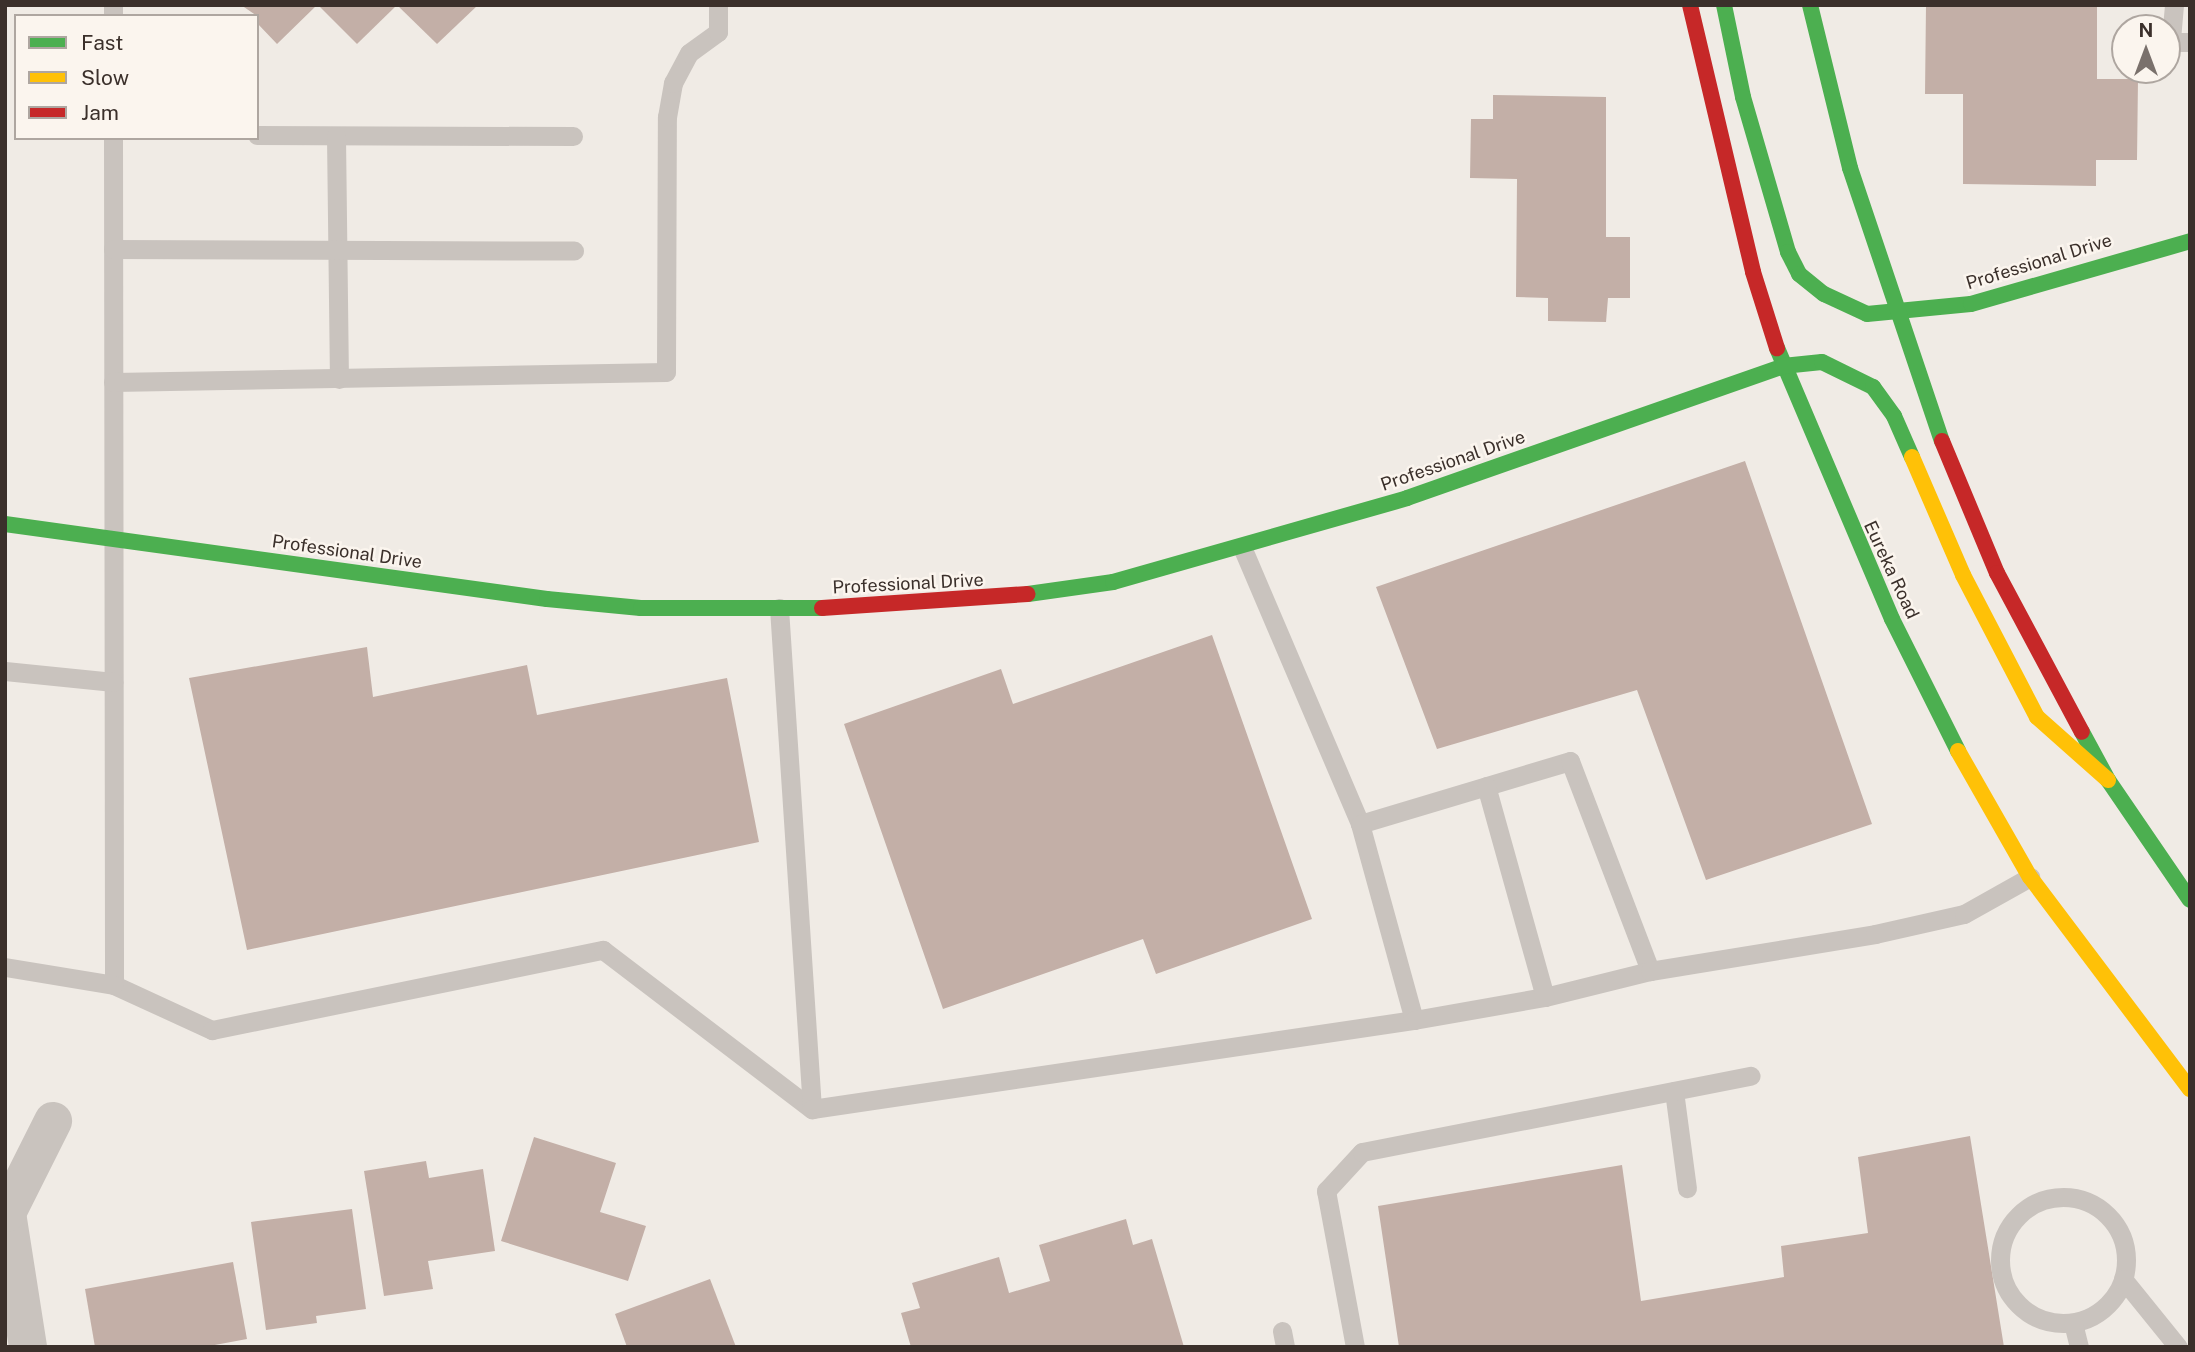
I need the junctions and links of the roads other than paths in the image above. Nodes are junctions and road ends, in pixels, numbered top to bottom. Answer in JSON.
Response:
{"nodes":[{"id":1,"x":718,"y":5,"type":"edge"},
{"id":2,"x":1690,"y":5,"type":"edge"},
{"id":3,"x":1724,"y":5,"type":"edge"},
{"id":4,"x":1810,"y":5,"type":"edge"},
{"id":5,"x":2174,"y":5,"type":"edge"},
{"id":6,"x":2190,"y":42,"type":"edge"},
{"id":7,"x":259,"y":135,"type":"edge"},
{"id":8,"x":337,"y":136,"type":"junction"},
{"id":9,"x":573,"y":136,"type":"dead end"},
{"id":10,"x":113,"y":140,"type":"edge"},
{"id":11,"x":2190,"y":241,"type":"edge"},
{"id":12,"x":113,"y":249,"type":"junction"},
{"id":13,"x":336,"y":250,"type":"junction"},
{"id":14,"x":574,"y":251,"type":"dead end"},
{"id":15,"x":1898,"y":314,"type":"junction"},
{"id":16,"x":1783,"y":366,"type":"junction"},
{"id":17,"x":339,"y":379,"type":"junction"},
{"id":18,"x":113,"y":382,"type":"junction"},
{"id":19,"x":5,"y":524,"type":"edge"},
{"id":20,"x":112,"y":538,"type":"junction"},
{"id":21,"x":1242,"y":547,"type":"junction"},
{"id":22,"x":779,"y":608,"type":"junction"},
{"id":23,"x":5,"y":671,"type":"edge"},
{"id":24,"x":113,"y":682,"type":"junction"},
{"id":25,"x":2108,"y":780,"type":"junction"},
{"id":26,"x":1486,"y":786,"type":"junction"},
{"id":27,"x":1360,"y":824,"type":"junction"},
{"id":28,"x":2030,"y":877,"type":"junction"},
{"id":29,"x":2190,"y":900,"type":"edge"},
{"id":30,"x":5,"y":967,"type":"edge"},
{"id":31,"x":1650,"y":971,"type":"junction"},
{"id":32,"x":114,"y":985,"type":"junction"},
{"id":33,"x":1545,"y":997,"type":"junction"},
{"id":34,"x":1414,"y":1020,"type":"junction"},
{"id":35,"x":1751,"y":1076,"type":"dead end"},
{"id":36,"x":2190,"y":1089,"type":"edge"},
{"id":37,"x":1674,"y":1091,"type":"junction"},
{"id":38,"x":812,"y":1109,"type":"junction"},
{"id":39,"x":53,"y":1121,"type":"dead end"},
{"id":40,"x":1687,"y":1188,"type":"dead end"},
{"id":41,"x":2123,"y":1279,"type":"junction"},
{"id":42,"x":2073,"y":1322,"type":"junction"},
{"id":43,"x":28,"y":1347,"type":"edge"},
{"id":44,"x":1355,"y":1347,"type":"edge"},
{"id":45,"x":2079,"y":1347,"type":"edge"},
{"id":46,"x":2178,"y":1347,"type":"edge"}],
"edges":[{"from":1,"to":17,"type":"lane"},
{"from":2,"to":16,"type":"main road","name":"Eureka Road"},
{"from":3,"to":15,"type":"main road","name":"Professional Drive"},
{"from":4,"to":15,"type":"main road"},
{"from":5,"to":6,"type":"lane"},
{"from":7,"to":8,"type":"lane"},
{"from":8,"to":9,"type":"lane"},
{"from":8,"to":13,"type":"lane"},
{"from":10,"to":12,"type":"lane"},
{"from":11,"to":15,"type":"main road","name":"Professional Drive"},
{"from":12,"to":13,"type":"lane"},
{"from":12,"to":18,"type":"lane"},
{"from":13,"to":14,"type":"lane"},
{"from":13,"to":17,"type":"lane"},
{"from":15,"to":25,"type":"main road"},
{"from":16,"to":21,"type":"main road","name":"Professional Drive"},
{"from":16,"to":25,"type":"main road","name":"Professional Drive"},
{"from":16,"to":28,"type":"main road","name":"Eureka Road"},
{"from":17,"to":18,"type":"lane"},
{"from":18,"to":20,"type":"lane"},
{"from":19,"to":20,"type":"main road","name":"Professional Drive"},
{"from":20,"to":22,"type":"main road","name":"Professional Drive"},
{"from":20,"to":24,"type":"lane"},
{"from":21,"to":22,"type":"main road","name":"Professional Drive"},
{"from":21,"to":27,"type":"lane"},
{"from":22,"to":38,"type":"lane"},
{"from":23,"to":24,"type":"lane"},
{"from":24,"to":32,"type":"lane"},
{"from":25,"to":29,"type":"main road"},
{"from":26,"to":27,"type":"lane"},
{"from":26,"to":31,"type":"lane"},
{"from":26,"to":33,"type":"lane"},
{"from":27,"to":34,"type":"lane"},
{"from":28,"to":31,"type":"lane"},
{"from":28,"to":36,"type":"main road","name":"Eureka Road"},
{"from":30,"to":32,"type":"lane"},
{"from":31,"to":33,"type":"lane"},
{"from":32,"to":38,"type":"lane"},
{"from":33,"to":34,"type":"lane"},
{"from":34,"to":38,"type":"lane"},
{"from":35,"to":37,"type":"lane"},
{"from":37,"to":40,"type":"lane"},
{"from":37,"to":44,"type":"lane"},
{"from":39,"to":43,"type":"street"},
{"from":41,"to":42,"type":"lane"},
{"from":41,"to":42,"type":"lane"},
{"from":41,"to":46,"type":"lane"},
{"from":42,"to":45,"type":"lane"}]}
